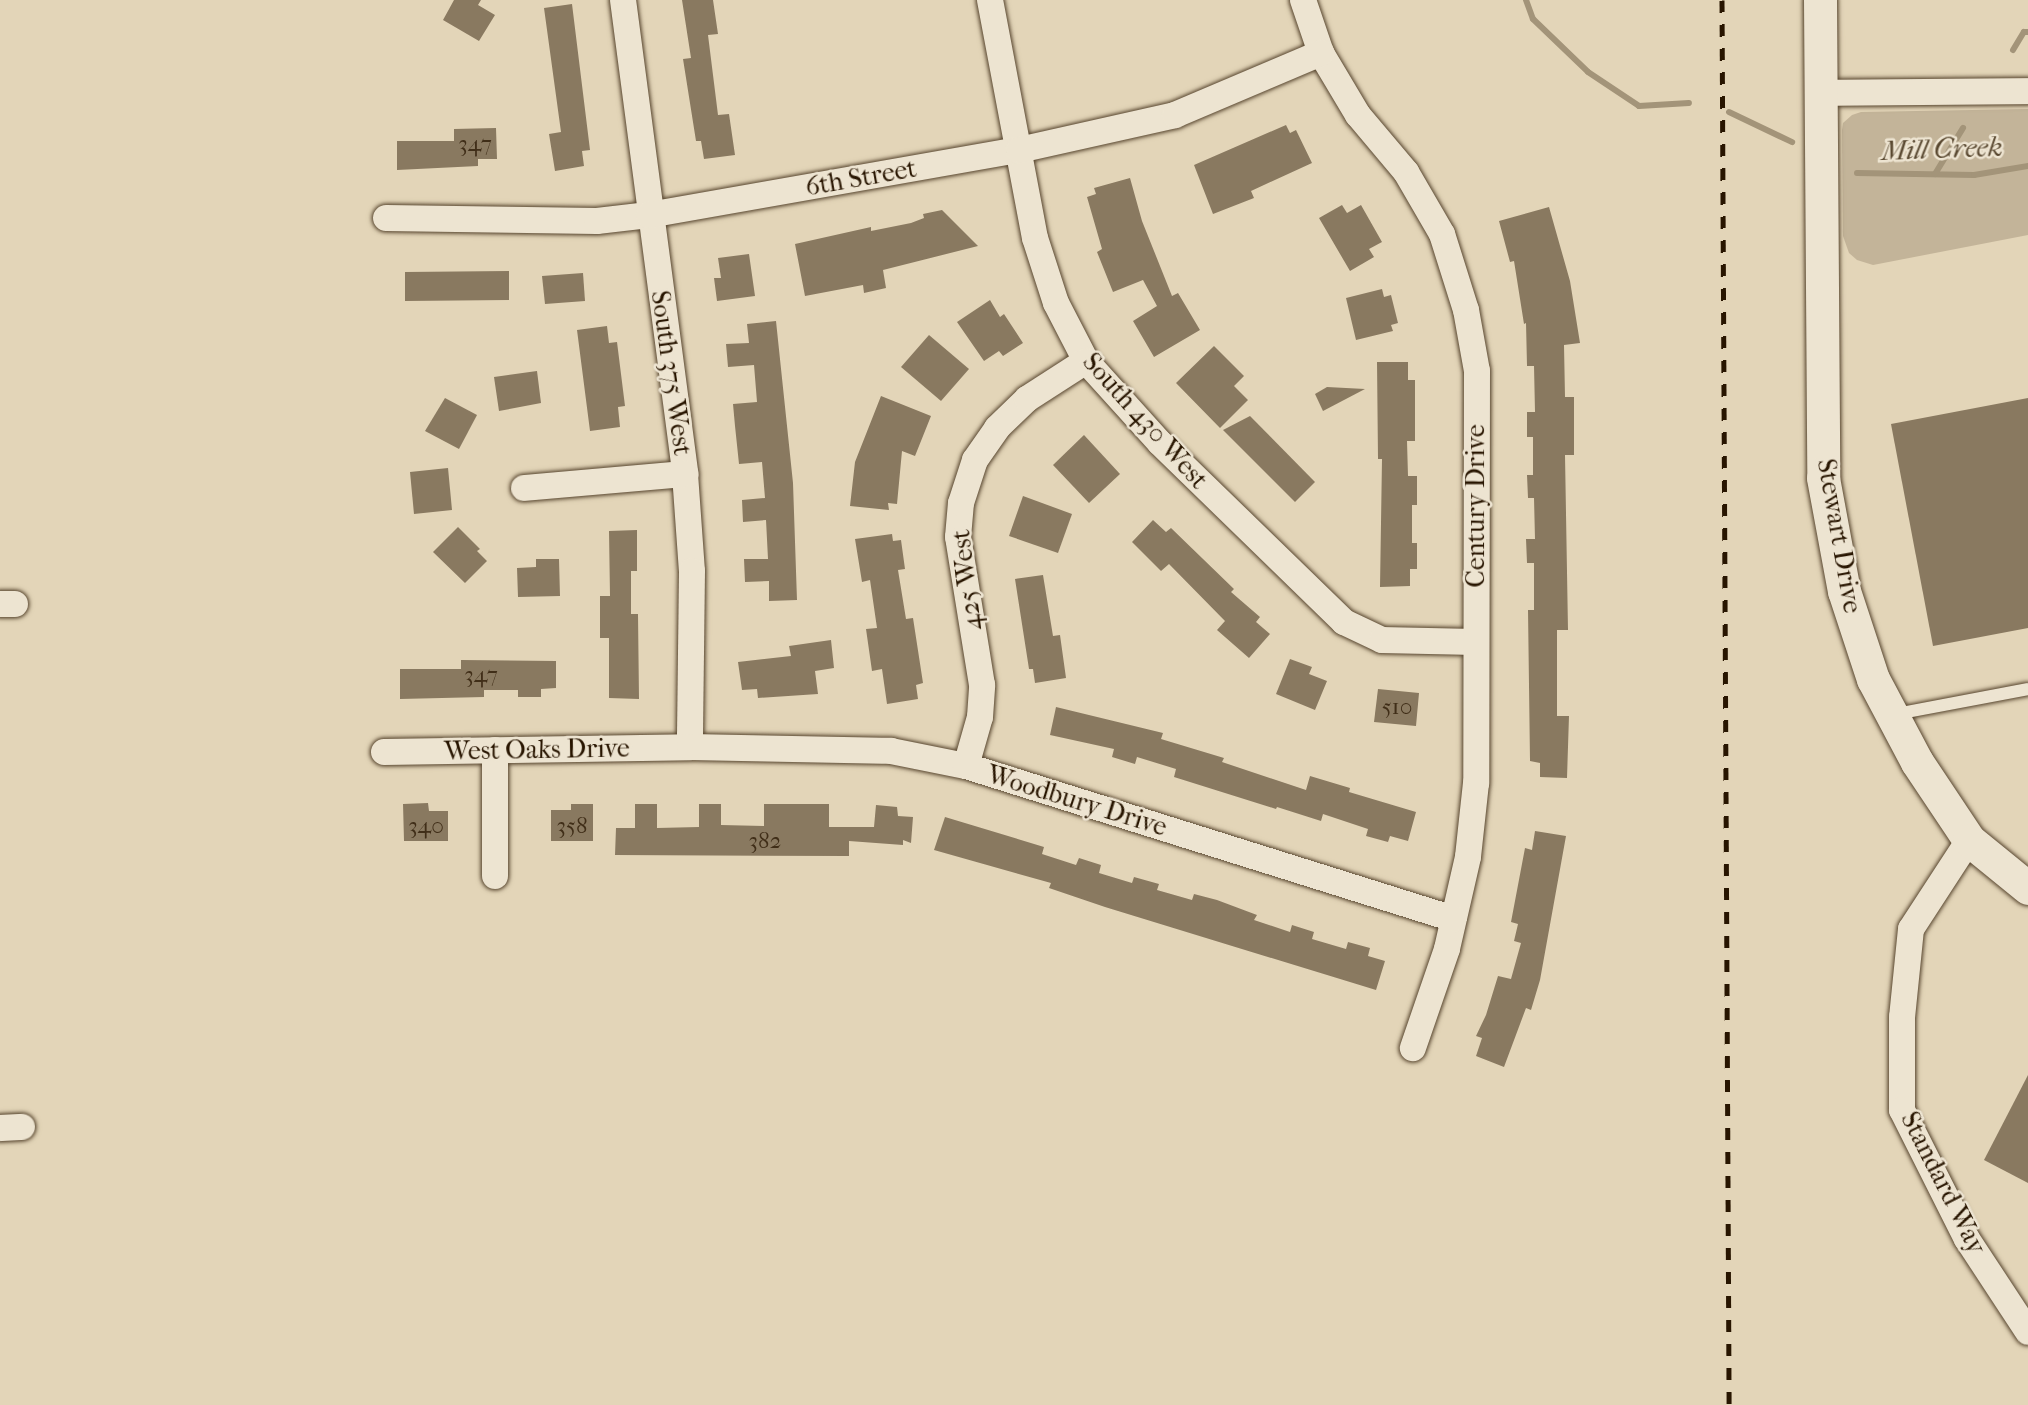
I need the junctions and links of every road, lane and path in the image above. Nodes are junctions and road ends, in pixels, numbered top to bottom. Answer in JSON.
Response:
{"nodes":[{"id":1,"x":623,"y":0,"type":"edge"},
{"id":2,"x":990,"y":0,"type":"edge"},
{"id":3,"x":1303,"y":0,"type":"edge"},
{"id":4,"x":1820,"y":0,"type":"edge"},
{"id":5,"x":1321,"y":53,"type":"junction"},
{"id":6,"x":2028,"y":91,"type":"edge"},
{"id":7,"x":1819,"y":93,"type":"junction"},
{"id":8,"x":1019,"y":150,"type":"junction"},
{"id":9,"x":649,"y":215,"type":"junction"},
{"id":10,"x":386,"y":218,"type":"dead end"},
{"id":11,"x":1086,"y":361,"type":"junction"},
{"id":12,"x":685,"y":474,"type":"junction"},
{"id":13,"x":524,"y":488,"type":"dead end"},
{"id":14,"x":1475,"y":642,"type":"junction"},
{"id":15,"x":2028,"y":690,"type":"edge"},
{"id":16,"x":1892,"y":715,"type":"junction"},
{"id":17,"x":690,"y":747,"type":"junction"},
{"id":18,"x":495,"y":750,"type":"junction"},
{"id":19,"x":384,"y":752,"type":"dead end"},
{"id":20,"x":966,"y":766,"type":"junction"},
{"id":21,"x":1969,"y":840,"type":"junction"},
{"id":22,"x":495,"y":876,"type":"dead end"},
{"id":23,"x":2028,"y":888,"type":"edge"},
{"id":24,"x":1454,"y":919,"type":"junction"},
{"id":25,"x":1413,"y":1048,"type":"dead end"},
{"id":26,"x":1999,"y":1286,"type":"junction"},
{"id":27,"x":2028,"y":1313,"type":"edge"},
{"id":28,"x":2028,"y":1332,"type":"edge"}],
"edges":[{"from":1,"to":9,"type":"street","name":"South 375 West"},
{"from":2,"to":8,"type":"street","name":"South 430 West"},
{"from":3,"to":5,"type":"street","name":"Century Drive"},
{"from":4,"to":7,"type":"street","name":"Stewart Drive"},
{"from":5,"to":8,"type":"street","name":"6th Street"},
{"from":5,"to":14,"type":"street","name":"Century Drive"},
{"from":6,"to":7,"type":"street"},
{"from":7,"to":16,"type":"street","name":"Stewart Drive"},
{"from":8,"to":9,"type":"street","name":"6th Street"},
{"from":8,"to":11,"type":"street","name":"South 430 West"},
{"from":9,"to":10,"type":"street","name":"6th Street"},
{"from":9,"to":12,"type":"street","name":"South 375 West"},
{"from":11,"to":14,"type":"street","name":"South 430 West"},
{"from":11,"to":20,"type":"street","name":"425 West"},
{"from":12,"to":13,"type":"street"},
{"from":12,"to":17,"type":"street","name":"South 375 West"},
{"from":14,"to":24,"type":"street","name":"Century Drive"},
{"from":15,"to":16,"type":"lane"},
{"from":16,"to":21,"type":"street","name":"Stewart Drive"},
{"from":17,"to":18,"type":"street","name":"West Oaks Drive"},
{"from":17,"to":20,"type":"street","name":"Woodbury Drive"},
{"from":18,"to":19,"type":"street","name":"West Oaks Drive"},
{"from":18,"to":22,"type":"street"},
{"from":20,"to":24,"type":"street","name":"Woodbury Drive"},
{"from":21,"to":23,"type":"street","name":"Stewart Drive"},
{"from":21,"to":26,"type":"street","name":"Standard Way"},
{"from":24,"to":25,"type":"street","name":"Century Drive"},
{"from":26,"to":27,"type":"street","name":"Standard Way"},
{"from":26,"to":28,"type":"street","name":"Standard Way"}]}
